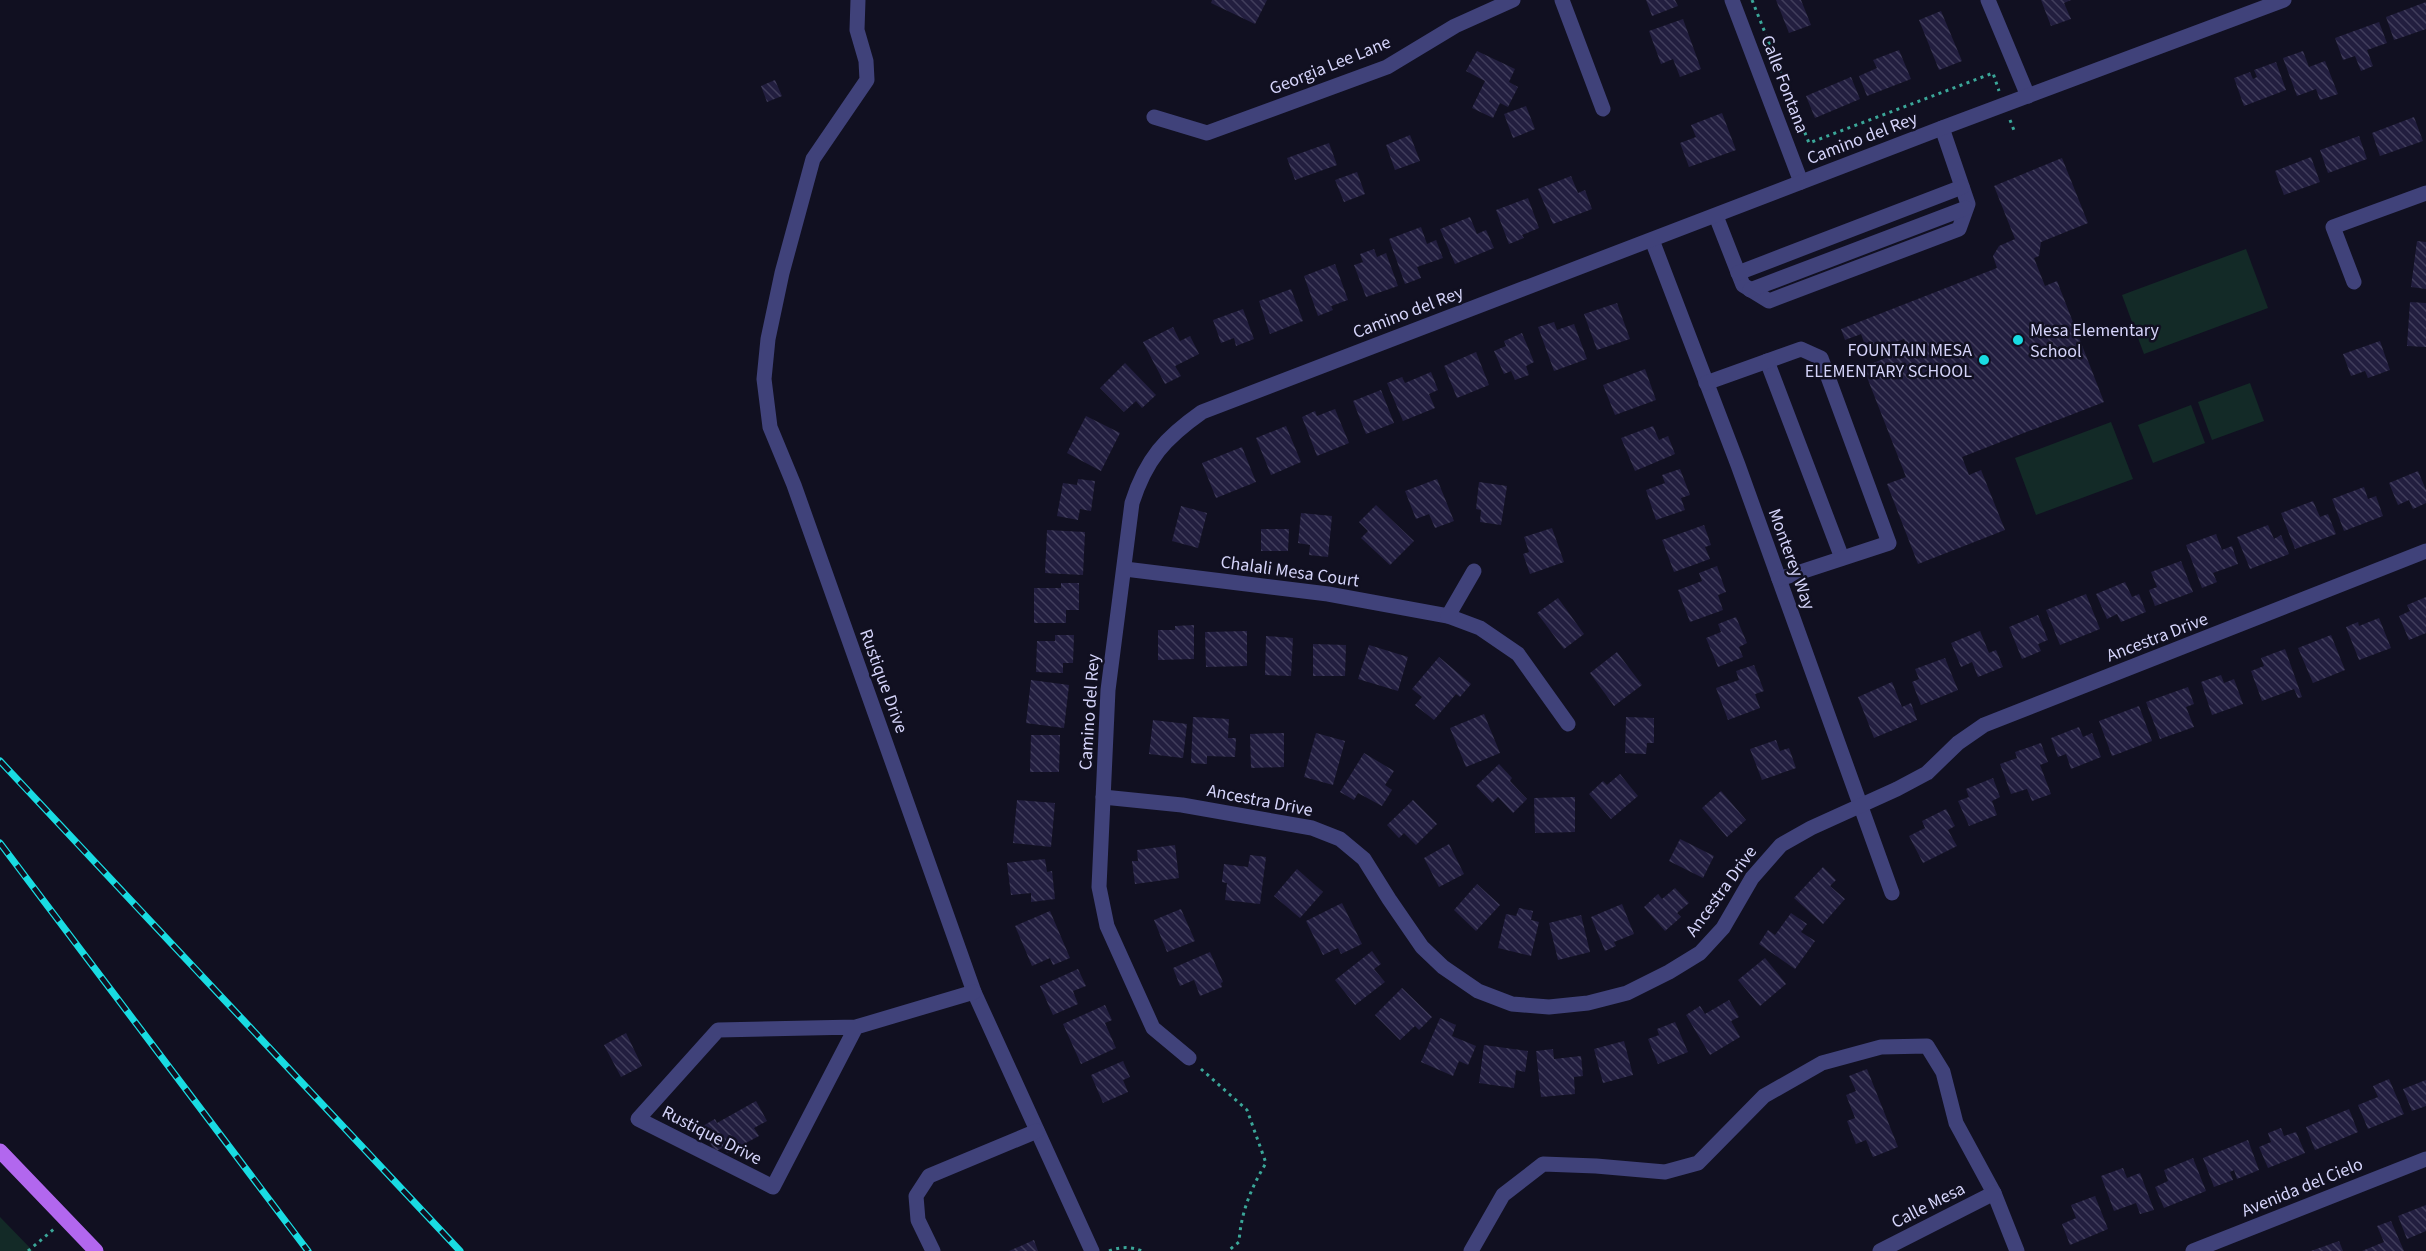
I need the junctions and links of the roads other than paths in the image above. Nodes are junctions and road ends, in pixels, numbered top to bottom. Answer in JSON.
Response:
{"nodes":[{"id":1,"x":858,"y":0,"type":"edge"},
{"id":2,"x":1513,"y":0,"type":"edge"},
{"id":3,"x":1562,"y":0,"type":"edge"},
{"id":4,"x":1732,"y":0,"type":"edge"},
{"id":5,"x":1988,"y":0,"type":"edge"},
{"id":6,"x":2284,"y":0,"type":"edge"},
{"id":7,"x":2264,"y":4,"type":"edge"},
{"id":8,"x":2028,"y":96,"type":"junction"},
{"id":9,"x":1603,"y":109,"type":"dead end"},
{"id":10,"x":1154,"y":117,"type":"dead end"},
{"id":11,"x":1942,"y":128,"type":"junction"},
{"id":12,"x":1801,"y":182,"type":"junction"},
{"id":13,"x":1962,"y":187,"type":"junction"},
{"id":14,"x":2426,"y":193,"type":"edge"},
{"id":15,"x":1716,"y":216,"type":"junction"},
{"id":16,"x":1652,"y":240,"type":"junction"},
{"id":17,"x":1738,"y":273,"type":"junction"},
{"id":18,"x":2354,"y":282,"type":"dead end"},
{"id":19,"x":1767,"y":361,"type":"junction"},
{"id":20,"x":1706,"y":383,"type":"junction"},
{"id":21,"x":2426,"y":551,"type":"edge"},
{"id":22,"x":1842,"y":558,"type":"junction"},
{"id":23,"x":1125,"y":568,"type":"junction"},
{"id":24,"x":1474,"y":571,"type":"dead end"},
{"id":25,"x":1779,"y":579,"type":"junction"},
{"id":26,"x":1448,"y":616,"type":"junction"},
{"id":27,"x":1568,"y":724,"type":"dead end"},
{"id":28,"x":1103,"y":797,"type":"junction"},
{"id":29,"x":1860,"y":806,"type":"junction"},
{"id":30,"x":1892,"y":893,"type":"dead end"},
{"id":31,"x":974,"y":992,"type":"junction"},
{"id":32,"x":856,"y":1027,"type":"junction"},
{"id":33,"x":1189,"y":1058,"type":"road end"},
{"id":34,"x":1037,"y":1131,"type":"junction"},
{"id":35,"x":0,"y":1151,"type":"edge"},
{"id":36,"x":2426,"y":1159,"type":"edge"},
{"id":37,"x":1994,"y":1193,"type":"junction"},
{"id":38,"x":96,"y":1251,"type":"edge"},
{"id":39,"x":933,"y":1251,"type":"edge"},
{"id":40,"x":1092,"y":1251,"type":"edge"},
{"id":41,"x":1471,"y":1251,"type":"edge"},
{"id":42,"x":1880,"y":1251,"type":"edge"},
{"id":43,"x":2017,"y":1251,"type":"edge"},
{"id":44,"x":2193,"y":1251,"type":"edge"}],
"edges":[{"from":1,"to":31,"type":"street","name":"Rustique Drive"},
{"from":2,"to":10,"type":"street","name":"Georgia Lee Lane"},
{"from":3,"to":9,"type":"street"},
{"from":4,"to":12,"type":"street","name":"Calle Fontana"},
{"from":5,"to":8,"type":"street"},
{"from":6,"to":7,"type":"street","name":"Camino del Rey"},
{"from":7,"to":8,"type":"street","name":"Camino del Rey"},
{"from":8,"to":11,"type":"street","name":"Camino del Rey"},
{"from":11,"to":12,"type":"street","name":"Camino del Rey"},
{"from":11,"to":13,"type":"street"},
{"from":12,"to":15,"type":"street","name":"Camino del Rey"},
{"from":13,"to":17,"type":"street"},
{"from":13,"to":17,"type":"street"},
{"from":14,"to":18,"type":"street"},
{"from":15,"to":16,"type":"street","name":"Camino del Rey"},
{"from":15,"to":17,"type":"street"},
{"from":16,"to":20,"type":"street","name":"Monterey Way"},
{"from":16,"to":23,"type":"street","name":"Camino del Rey"},
{"from":19,"to":20,"type":"street"},
{"from":19,"to":22,"type":"street"},
{"from":19,"to":22,"type":"street"},
{"from":20,"to":25,"type":"street","name":"Monterey Way"},
{"from":21,"to":29,"type":"street","name":"Ancestra Drive"},
{"from":22,"to":25,"type":"street"},
{"from":23,"to":26,"type":"street","name":"Chalali Mesa Court"},
{"from":23,"to":28,"type":"street","name":"Camino del Rey"},
{"from":24,"to":26,"type":"street"},
{"from":25,"to":29,"type":"street","name":"Monterey Way"},
{"from":26,"to":27,"type":"street","name":"Chalali Mesa Court"},
{"from":28,"to":29,"type":"street","name":"Ancestra Drive"},
{"from":28,"to":33,"type":"street","name":"Camino del Rey"},
{"from":29,"to":30,"type":"street","name":"Monterey Way"},
{"from":31,"to":32,"type":"street","name":"Rustique Drive"},
{"from":31,"to":34,"type":"street","name":"Rustique Drive"},
{"from":32,"to":32,"type":"street","name":"Rustique Drive"},
{"from":34,"to":39,"type":"street"},
{"from":34,"to":40,"type":"street","name":"Rustique Drive"},
{"from":35,"to":38,"type":"main road"},
{"from":36,"to":44,"type":"street","name":"Avenida del Cielo"},
{"from":37,"to":41,"type":"street"},
{"from":37,"to":42,"type":"street","name":"Calle Mesa"},
{"from":37,"to":43,"type":"street"}]}
